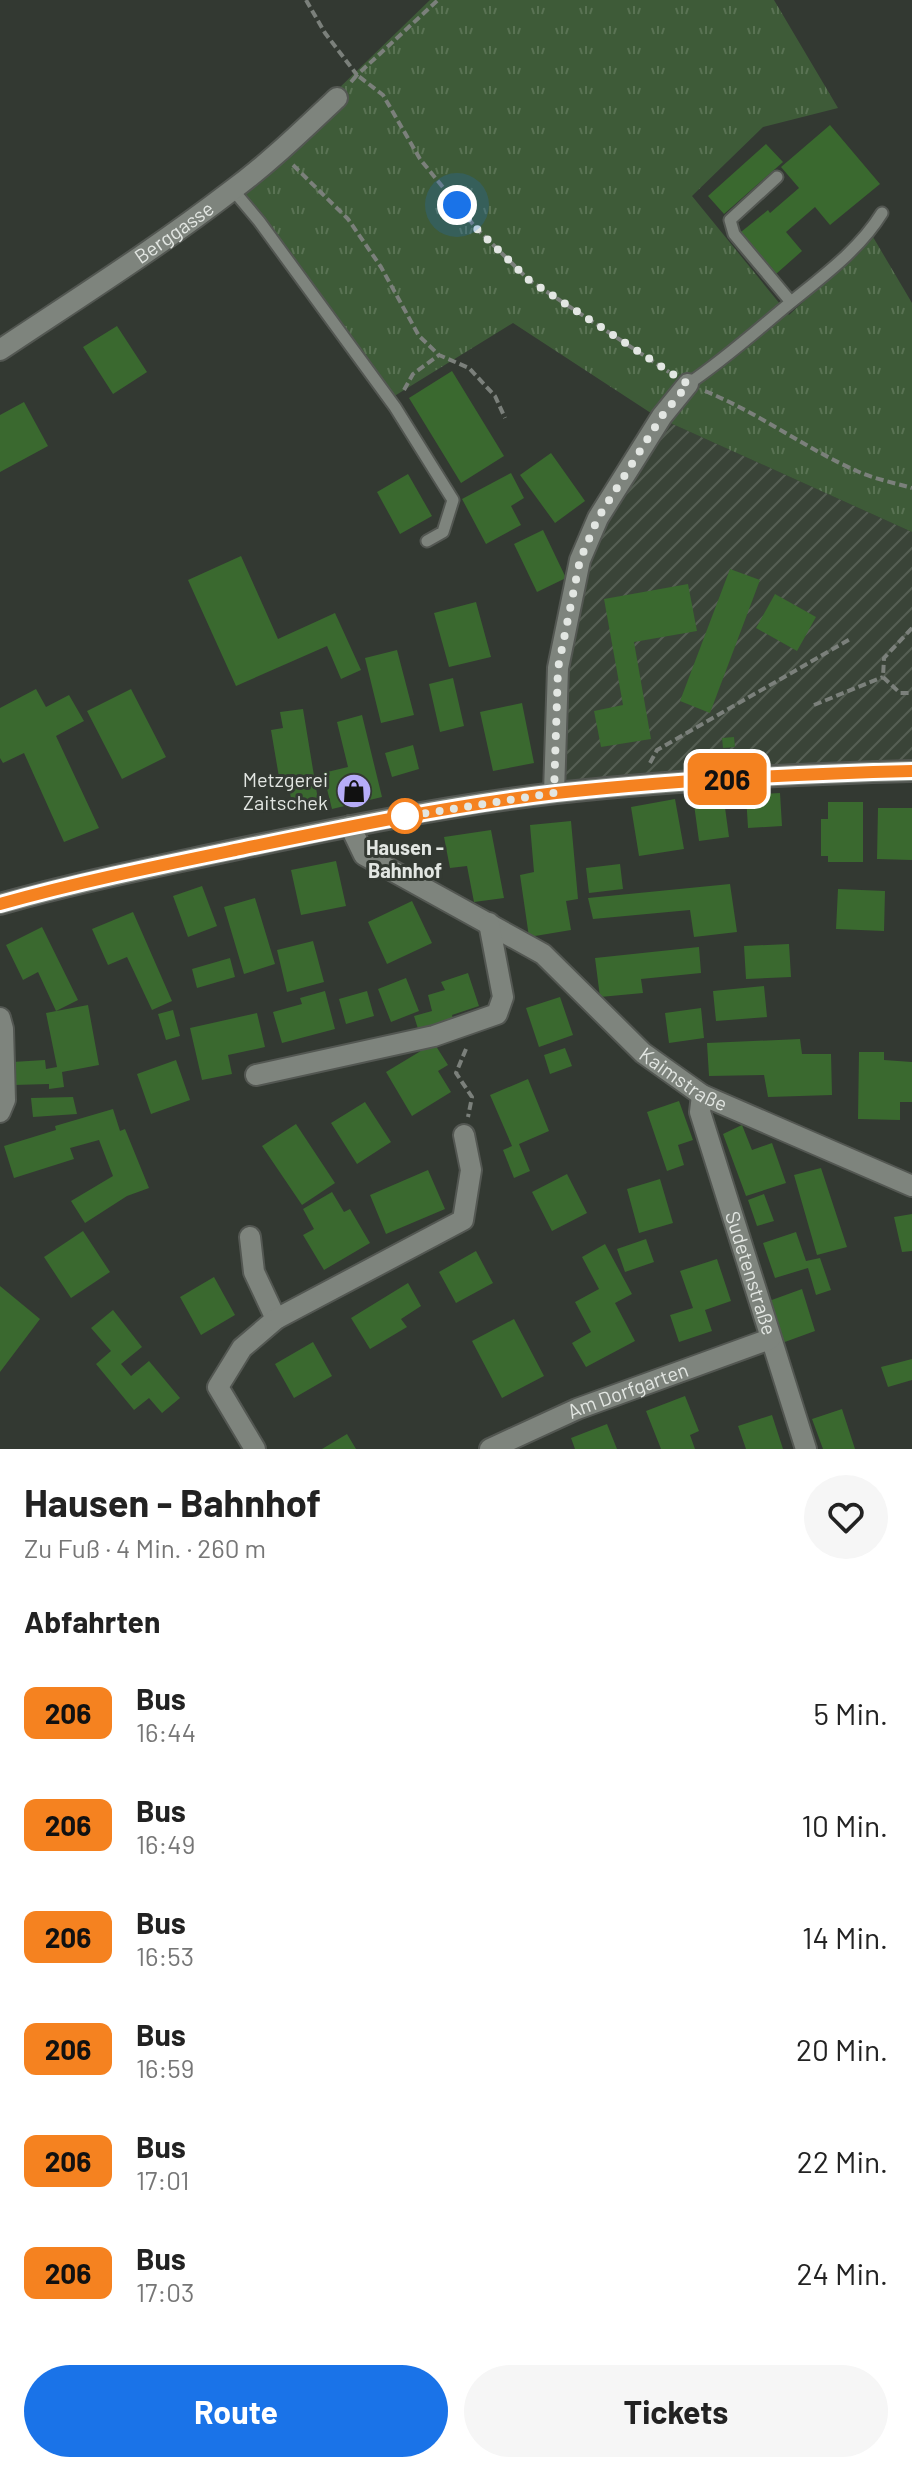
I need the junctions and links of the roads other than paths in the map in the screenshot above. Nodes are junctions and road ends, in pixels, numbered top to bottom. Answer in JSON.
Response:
{"nodes":[{"id":1,"x":337,"y":98,"type":"road end"},
{"id":2,"x":777,"y":177,"type":"dead end"},
{"id":3,"x":233,"y":190,"type":"junction"},
{"id":4,"x":882,"y":213,"type":"dead end"},
{"id":5,"x":791,"y":302,"type":"junction"},
{"id":6,"x":0,"y":350,"type":"edge"},
{"id":7,"x":688,"y":384,"type":"joint"},
{"id":8,"x":427,"y":541,"type":"dead end"},
{"id":9,"x":912,"y":771,"type":"edge"},
{"id":10,"x":554,"y":793,"type":"junction"},
{"id":11,"x":350,"y":826,"type":"junction"},
{"id":12,"x":1,"y":898,"type":"edge"},
{"id":13,"x":489,"y":923,"type":"junction"},
{"id":14,"x":0,"y":1018,"type":"edge"},
{"id":15,"x":256,"y":1075,"type":"dead end"},
{"id":16,"x":702,"y":1095,"type":"junction"},
{"id":17,"x":0,"y":1112,"type":"edge"},
{"id":18,"x":464,"y":1135,"type":"road end"},
{"id":19,"x":912,"y":1186,"type":"edge"},
{"id":20,"x":250,"y":1237,"type":"dead end"},
{"id":21,"x":276,"y":1319,"type":"junction"},
{"id":22,"x":770,"y":1339,"type":"junction"},
{"id":23,"x":255,"y":1449,"type":"edge"},
{"id":24,"x":490,"y":1449,"type":"edge"},
{"id":25,"x":806,"y":1449,"type":"edge"}],
"edges":[{"from":1,"to":3,"type":"street","name":"Berggasse"},
{"from":2,"to":5,"type":"lane"},
{"from":3,"to":6,"type":"street","name":"Berggasse"},
{"from":3,"to":8,"type":"lane"},
{"from":4,"to":5,"type":"lane"},
{"from":5,"to":7,"type":"lane"},
{"from":7,"to":10,"type":"street"},
{"from":9,"to":10,"type":"street"},
{"from":10,"to":11,"type":"street"},
{"from":11,"to":12,"type":"street"},
{"from":11,"to":13,"type":"street","name":"Kaimstraße"},
{"from":13,"to":15,"type":"street"},
{"from":13,"to":16,"type":"street","name":"Kaimstraße"},
{"from":14,"to":17,"type":"street"},
{"from":16,"to":19,"type":"street","name":"Kaimstraße"},
{"from":16,"to":22,"type":"street","name":"Sudetenstraße"},
{"from":18,"to":21,"type":"street"},
{"from":20,"to":21,"type":"street"},
{"from":21,"to":23,"type":"street"},
{"from":22,"to":24,"type":"street","name":"Am Dorfgarten"},
{"from":22,"to":25,"type":"street","name":"Sudetenstraße"}]}
